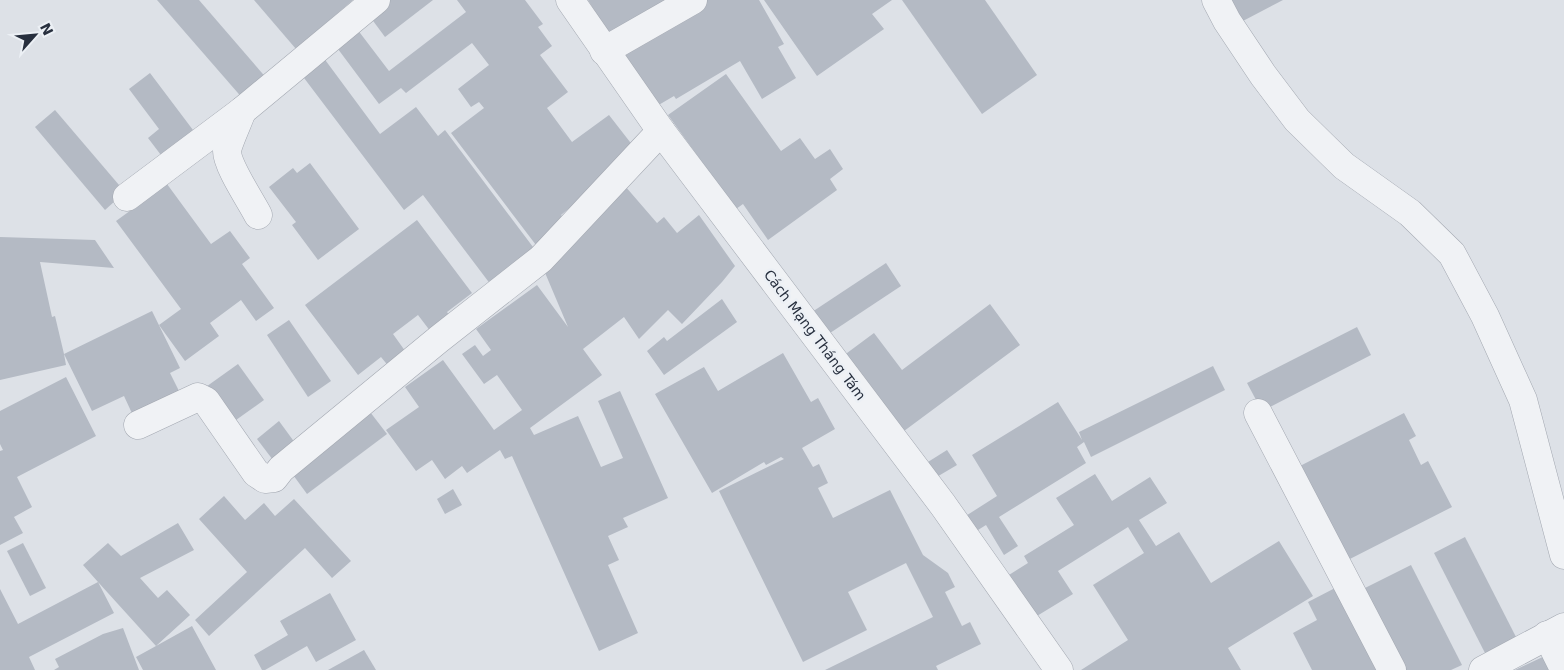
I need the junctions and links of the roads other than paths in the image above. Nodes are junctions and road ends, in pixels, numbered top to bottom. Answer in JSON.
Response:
{"nodes":[{"id":1,"x":376,"y":0,"type":"edge"},
{"id":2,"x":570,"y":0,"type":"edge"},
{"id":3,"x":693,"y":0,"type":"edge"},
{"id":4,"x":1216,"y":0,"type":"edge"},
{"id":5,"x":604,"y":50,"type":"junction"},
{"id":6,"x":242,"y":111,"type":"junction"},
{"id":7,"x":661,"y":131,"type":"junction"},
{"id":8,"x":127,"y":196,"type":"dead end"},
{"id":9,"x":258,"y":215,"type":"dead end"},
{"id":10,"x":1258,"y":413,"type":"dead end"},
{"id":11,"x":138,"y":425,"type":"dead end"},
{"id":12,"x":1564,"y":555,"type":"edge"},
{"id":13,"x":1556,"y":631,"type":"edge"},
{"id":14,"x":1564,"y":669,"type":"edge"},
{"id":15,"x":1059,"y":670,"type":"edge"},
{"id":16,"x":1392,"y":670,"type":"edge"},
{"id":17,"x":1483,"y":670,"type":"edge"}],
"edges":[{"from":1,"to":6,"type":"street"},
{"from":2,"to":5,"type":"street","name":"Cách Mạng Tháng Tám"},
{"from":3,"to":5,"type":"street"},
{"from":4,"to":12,"type":"street"},
{"from":5,"to":7,"type":"street","name":"Cách Mạng Tháng Tám"},
{"from":6,"to":8,"type":"street"},
{"from":6,"to":9,"type":"street"},
{"from":7,"to":11,"type":"street"},
{"from":7,"to":15,"type":"street","name":"Cách Mạng Tháng Tám"},
{"from":10,"to":16,"type":"street"},
{"from":13,"to":14,"type":"street"},
{"from":13,"to":17,"type":"street"}]}
